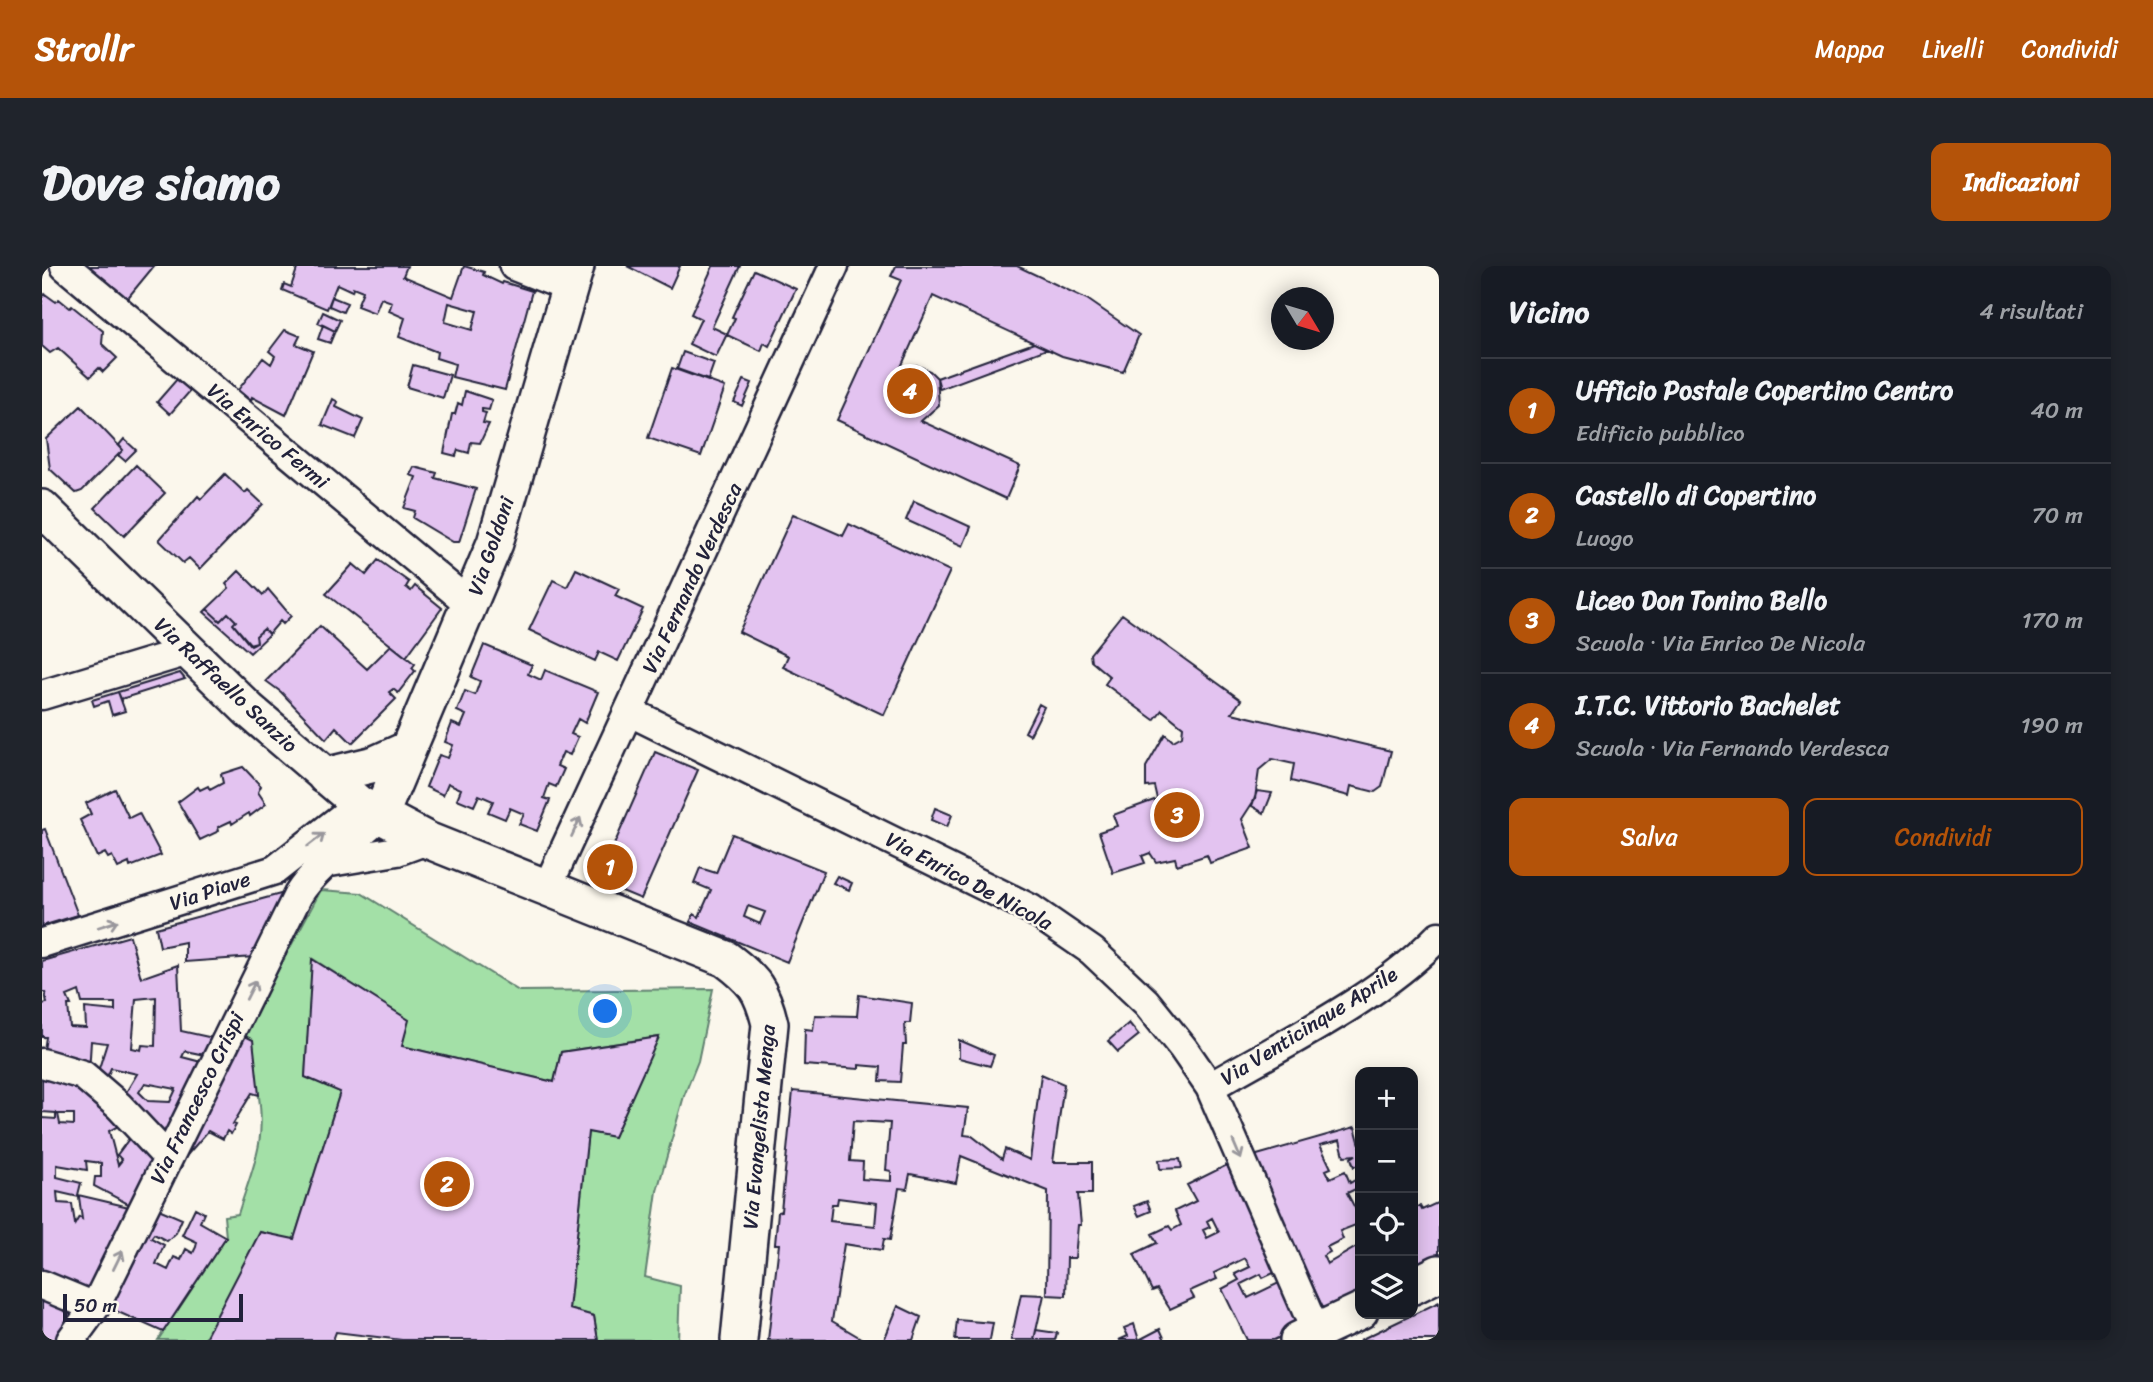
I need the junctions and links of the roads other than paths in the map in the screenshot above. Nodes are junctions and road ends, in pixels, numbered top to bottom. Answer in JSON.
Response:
{"nodes":[{"id":1,"x":65,"y":266,"type":"edge"},
{"id":2,"x":514,"y":266,"type":"edge"},
{"id":3,"x":828,"y":268,"type":"edge"},
{"id":4,"x":573,"y":277,"type":"edge"},
{"id":5,"x":42,"y":508,"type":"edge"},
{"id":6,"x":471,"y":605,"type":"junction"},
{"id":7,"x":188,"y":651,"type":"junction"},
{"id":8,"x":42,"y":695,"type":"edge"},
{"id":9,"x":631,"y":712,"type":"junction"},
{"id":10,"x":406,"y":750,"type":"junction"},
{"id":11,"x":325,"y":776,"type":"junction"},
{"id":12,"x":370,"y":810,"type":"junction"},
{"id":13,"x":427,"y":840,"type":"junction"},
{"id":14,"x":330,"y":862,"type":"junction"},
{"id":15,"x":547,"y":888,"type":"junction"},
{"id":16,"x":1439,"y":936,"type":"edge"},
{"id":17,"x":42,"y":943,"type":"edge"},
{"id":18,"x":42,"y":1063,"type":"edge"},
{"id":19,"x":1210,"y":1087,"type":"junction"},
{"id":20,"x":167,"y":1157,"type":"junction"},
{"id":21,"x":1439,"y":1273,"type":"edge"},
{"id":22,"x":1418,"y":1284,"type":"edge"},
{"id":23,"x":42,"y":1285,"type":"edge"},
{"id":24,"x":95,"y":1307,"type":"junction"},
{"id":25,"x":1355,"y":1313,"type":"edge"},
{"id":26,"x":1307,"y":1336,"type":"edge"},
{"id":27,"x":71,"y":1340,"type":"edge"},
{"id":28,"x":739,"y":1340,"type":"edge"}],
"edges":[{"from":1,"to":6,"type":"street","name":"Via Enrico Fermi"},
{"from":2,"to":4,"type":"street"},
{"from":3,"to":9,"type":"street","name":"Via Fernando Verdesca"},
{"from":4,"to":6,"type":"street","name":"Via Goldoni"},
{"from":5,"to":7,"type":"street","name":"Via Raffaello Sanzio"},
{"from":6,"to":10,"type":"street","name":"Via Goldoni"},
{"from":7,"to":8,"type":"street"},
{"from":7,"to":11,"type":"street","name":"Via Raffaello Sanzio"},
{"from":15,"to":9,"type":"street","name":"Via Fernando Verdesca","one_way":true},
{"from":9,"to":19,"type":"street","name":"Via Enrico De Nicola"},
{"from":10,"to":11,"type":"street"},
{"from":10,"to":12,"type":"street"},
{"from":10,"to":13,"type":"street"},
{"from":11,"to":12,"type":"street","name":"Via Raffaello Sanzio"},
{"from":12,"to":13,"type":"street","name":"Via Raffaello Sanzio"},
{"from":12,"to":14,"type":"street","name":"Via Francesco Crispi"},
{"from":17,"to":12,"type":"street","name":"Via Piave","one_way":true},
{"from":13,"to":14,"type":"street"},
{"from":13,"to":15,"type":"street","name":"Via Evangelista Menga"},
{"from":20,"to":14,"type":"street","name":"Via Francesco Crispi","one_way":true},
{"from":15,"to":28,"type":"street","name":"Via Evangelista Menga"},
{"from":16,"to":19,"type":"street","name":"Via Venticinque Aprile"},
{"from":18,"to":20,"type":"street"},
{"from":19,"to":26,"type":"street","name":"Via Enrico De Nicola","one_way":true},
{"from":24,"to":20,"type":"street","name":"Via Francesco Crispi","one_way":true},
{"from":21,"to":22,"type":"street"},
{"from":23,"to":24,"type":"street"},
{"from":24,"to":27,"type":"street","name":"Via Francesco Crispi"},
{"from":25,"to":26,"type":"street"}]}
